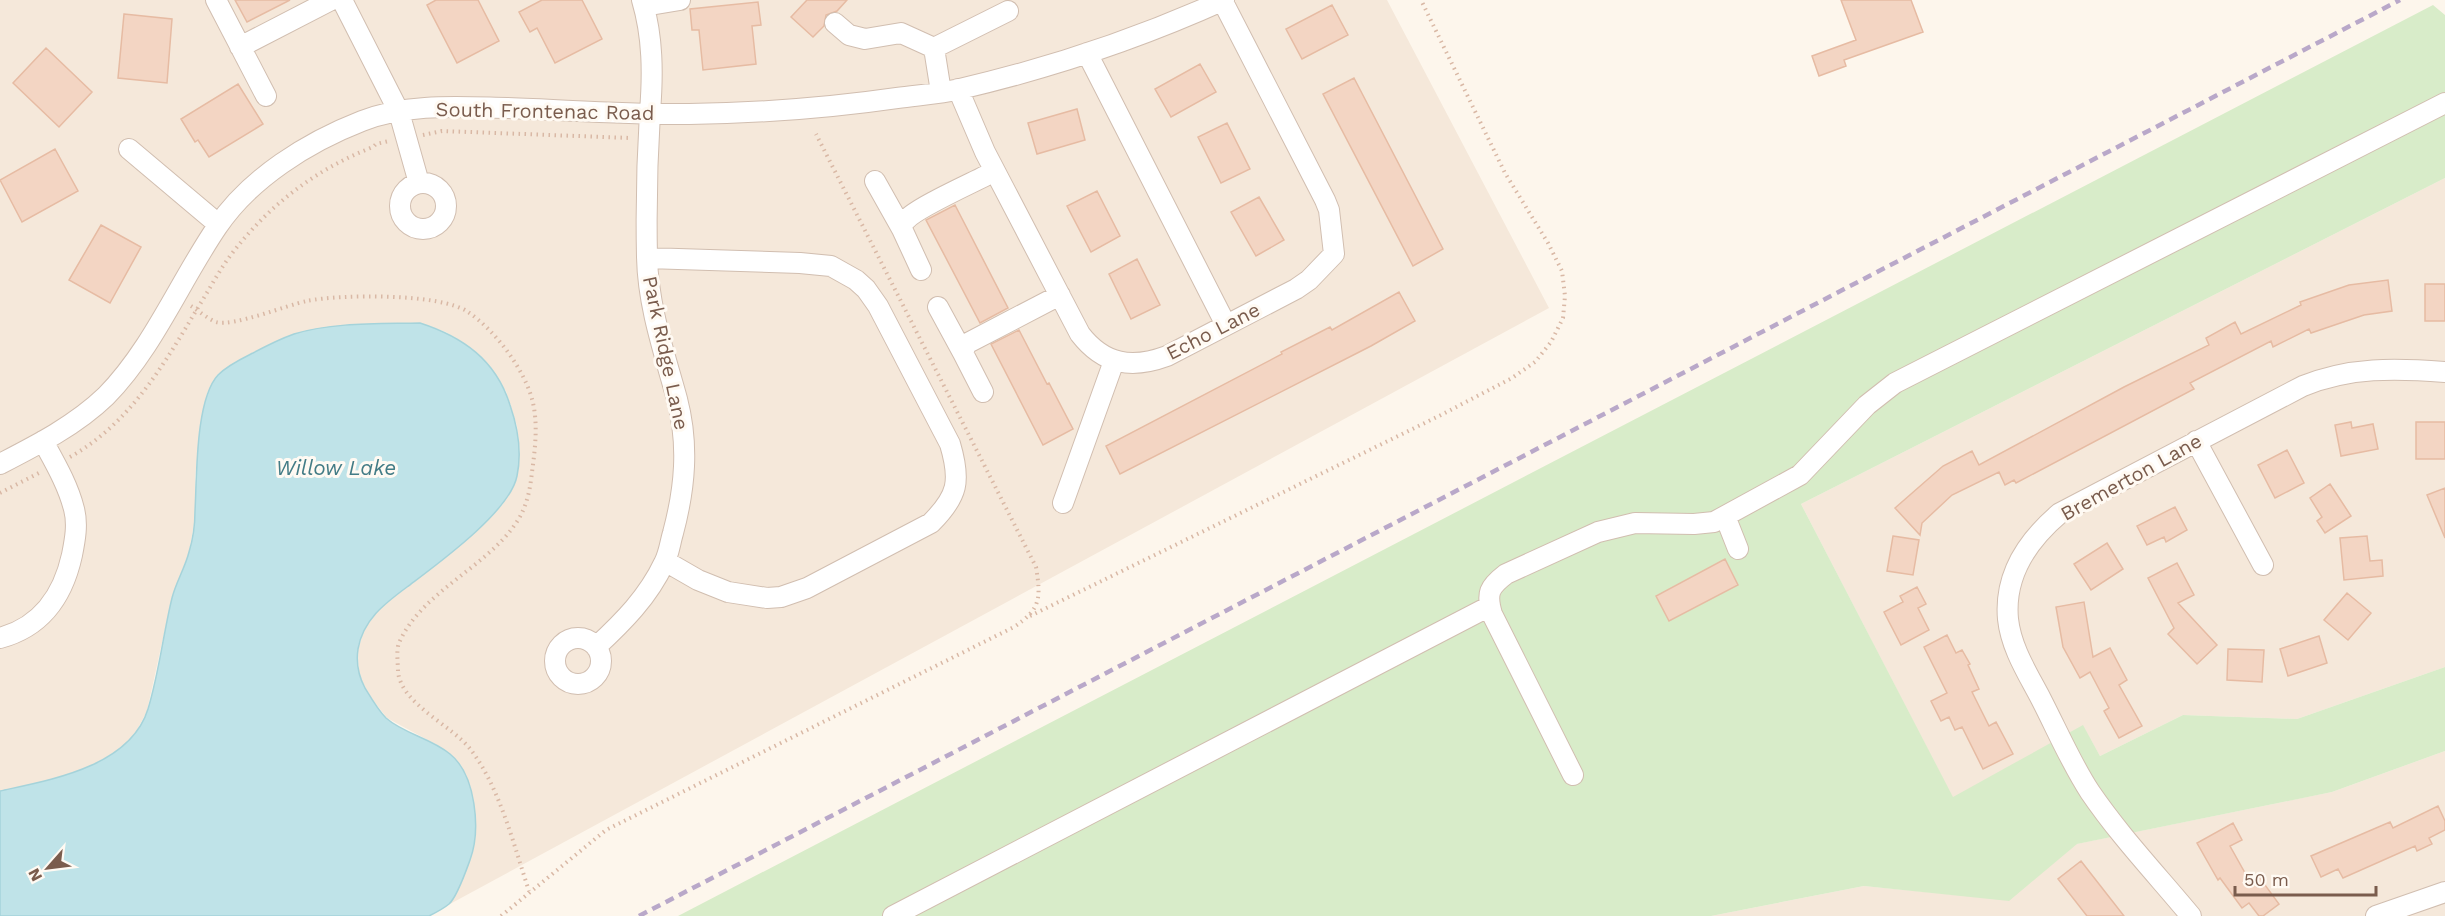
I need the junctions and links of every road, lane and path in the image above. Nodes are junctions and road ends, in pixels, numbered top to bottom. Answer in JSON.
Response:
{"nodes":[{"id":1,"x":216,"y":0,"type":"edge"},
{"id":2,"x":331,"y":0,"type":"edge"},
{"id":3,"x":342,"y":0,"type":"edge"},
{"id":4,"x":680,"y":0,"type":"edge"},
{"id":5,"x":1223,"y":0,"type":"edge"},
{"id":6,"x":1421,"y":0,"type":"edge"},
{"id":7,"x":643,"y":3,"type":"edge"},
{"id":8,"x":1008,"y":10,"type":"dead end"},
{"id":9,"x":835,"y":23,"type":"dead end"},
{"id":10,"x":240,"y":47,"type":"junction"},
{"id":11,"x":934,"y":48,"type":"junction"},
{"id":12,"x":1087,"y":53,"type":"junction"},
{"id":13,"x":950,"y":91,"type":"junction"},
{"id":14,"x":266,"y":96,"type":"dead end"},
{"id":15,"x":2445,"y":103,"type":"edge"},
{"id":16,"x":399,"y":112,"type":"junction"},
{"id":17,"x":650,"y":113,"type":"junction"},
{"id":18,"x":406,"y":138,"type":"junction"},
{"id":19,"x":650,"y":139,"type":"junction"},
{"id":20,"x":129,"y":149,"type":"dead end"},
{"id":21,"x":995,"y":171,"type":"junction"},
{"id":22,"x":874,"y":182,"type":"dead end"},
{"id":23,"x":419,"y":183,"type":"dead end"},
{"id":24,"x":218,"y":224,"type":"junction"},
{"id":25,"x":902,"y":229,"type":"junction"},
{"id":26,"x":646,"y":258,"type":"junction"},
{"id":27,"x":921,"y":270,"type":"dead end"},
{"id":28,"x":176,"y":296,"type":"junction"},
{"id":29,"x":1060,"y":296,"type":"junction"},
{"id":30,"x":938,"y":307,"type":"dead end"},
{"id":31,"x":197,"y":309,"type":"junction"},
{"id":32,"x":1226,"y":325,"type":"junction"},
{"id":33,"x":963,"y":353,"type":"junction"},
{"id":34,"x":1114,"y":362,"type":"junction"},
{"id":35,"x":2445,"y":372,"type":"edge"},
{"id":36,"x":983,"y":392,"type":"dead end"},
{"id":37,"x":43,"y":441,"type":"junction"},
{"id":38,"x":2196,"y":441,"type":"junction"},
{"id":39,"x":0,"y":464,"type":"edge"},
{"id":40,"x":55,"y":464,"type":"junction"},
{"id":41,"x":0,"y":493,"type":"edge"},
{"id":42,"x":1064,"y":503,"type":"dead end"},
{"id":43,"x":1725,"y":516,"type":"junction"},
{"id":44,"x":1738,"y":549,"type":"dead end"},
{"id":45,"x":665,"y":561,"type":"junction"},
{"id":46,"x":2263,"y":565,"type":"dead end"},
{"id":47,"x":1490,"y":606,"type":"junction"},
{"id":48,"x":1029,"y":617,"type":"dead end"},
{"id":49,"x":0,"y":638,"type":"edge"},
{"id":50,"x":596,"y":647,"type":"dead end"},
{"id":51,"x":1573,"y":775,"type":"dead end"},
{"id":52,"x":2445,"y":892,"type":"edge"},
{"id":53,"x":501,"y":916,"type":"edge"},
{"id":54,"x":893,"y":916,"type":"edge"},
{"id":55,"x":2191,"y":916,"type":"edge"},
{"id":56,"x":2376,"y":916,"type":"edge"}],
"edges":[{"from":1,"to":10,"type":"street"},
{"from":2,"to":10,"type":"street"},
{"from":3,"to":16,"type":"street"},
{"from":4,"to":7,"type":"street"},
{"from":5,"to":12,"type":"street","name":"South Frontenac Road"},
{"from":5,"to":32,"type":"street","name":"Echo Lane"},
{"from":6,"to":48,"type":"path"},
{"from":7,"to":17,"type":"street","name":"Park Ridge Lane"},
{"from":8,"to":11,"type":"street"},
{"from":9,"to":11,"type":"street"},
{"from":10,"to":14,"type":"street"},
{"from":11,"to":13,"type":"street"},
{"from":12,"to":13,"type":"street","name":"South Frontenac Road"},
{"from":12,"to":32,"type":"street"},
{"from":13,"to":17,"type":"street","name":"South Frontenac Road"},
{"from":13,"to":21,"type":"street"},
{"from":15,"to":43,"type":"street"},
{"from":16,"to":17,"type":"street","name":"South Frontenac Road"},
{"from":16,"to":18,"type":"street"},
{"from":16,"to":24,"type":"street","name":"South Frontenac Road"},
{"from":17,"to":19,"type":"street","name":"Park Ridge Lane"},
{"from":18,"to":19,"type":"path"},
{"from":18,"to":23,"type":"street"},
{"from":18,"to":31,"type":"path"},
{"from":19,"to":26,"type":"street","name":"Park Ridge Lane"},
{"from":20,"to":24,"type":"street"},
{"from":21,"to":25,"type":"street"},
{"from":21,"to":29,"type":"street"},
{"from":22,"to":25,"type":"street"},
{"from":24,"to":28,"type":"street","name":"South Frontenac Road"},
{"from":25,"to":27,"type":"street"},
{"from":26,"to":45,"type":"street","name":"Park Ridge Lane"},
{"from":26,"to":45,"type":"street"},
{"from":28,"to":31,"type":"path"},
{"from":28,"to":37,"type":"street","name":"South Frontenac Road"},
{"from":29,"to":33,"type":"street"},
{"from":29,"to":34,"type":"street"},
{"from":30,"to":33,"type":"street"},
{"from":31,"to":40,"type":"path"},
{"from":31,"to":53,"type":"path"},
{"from":32,"to":34,"type":"street","name":"Echo Lane"},
{"from":33,"to":36,"type":"street"},
{"from":34,"to":42,"type":"street"},
{"from":35,"to":38,"type":"street","name":"Bremerton Lane"},
{"from":37,"to":39,"type":"street","name":"South Frontenac Road"},
{"from":37,"to":40,"type":"street"},
{"from":38,"to":46,"type":"street"},
{"from":38,"to":55,"type":"street","name":"Bremerton Lane"},
{"from":40,"to":41,"type":"path"},
{"from":40,"to":49,"type":"street"},
{"from":43,"to":44,"type":"street"},
{"from":43,"to":47,"type":"street"},
{"from":45,"to":50,"type":"street","name":"Park Ridge Lane"},
{"from":47,"to":51,"type":"street"},
{"from":47,"to":54,"type":"street"},
{"from":52,"to":56,"type":"street"}]}
